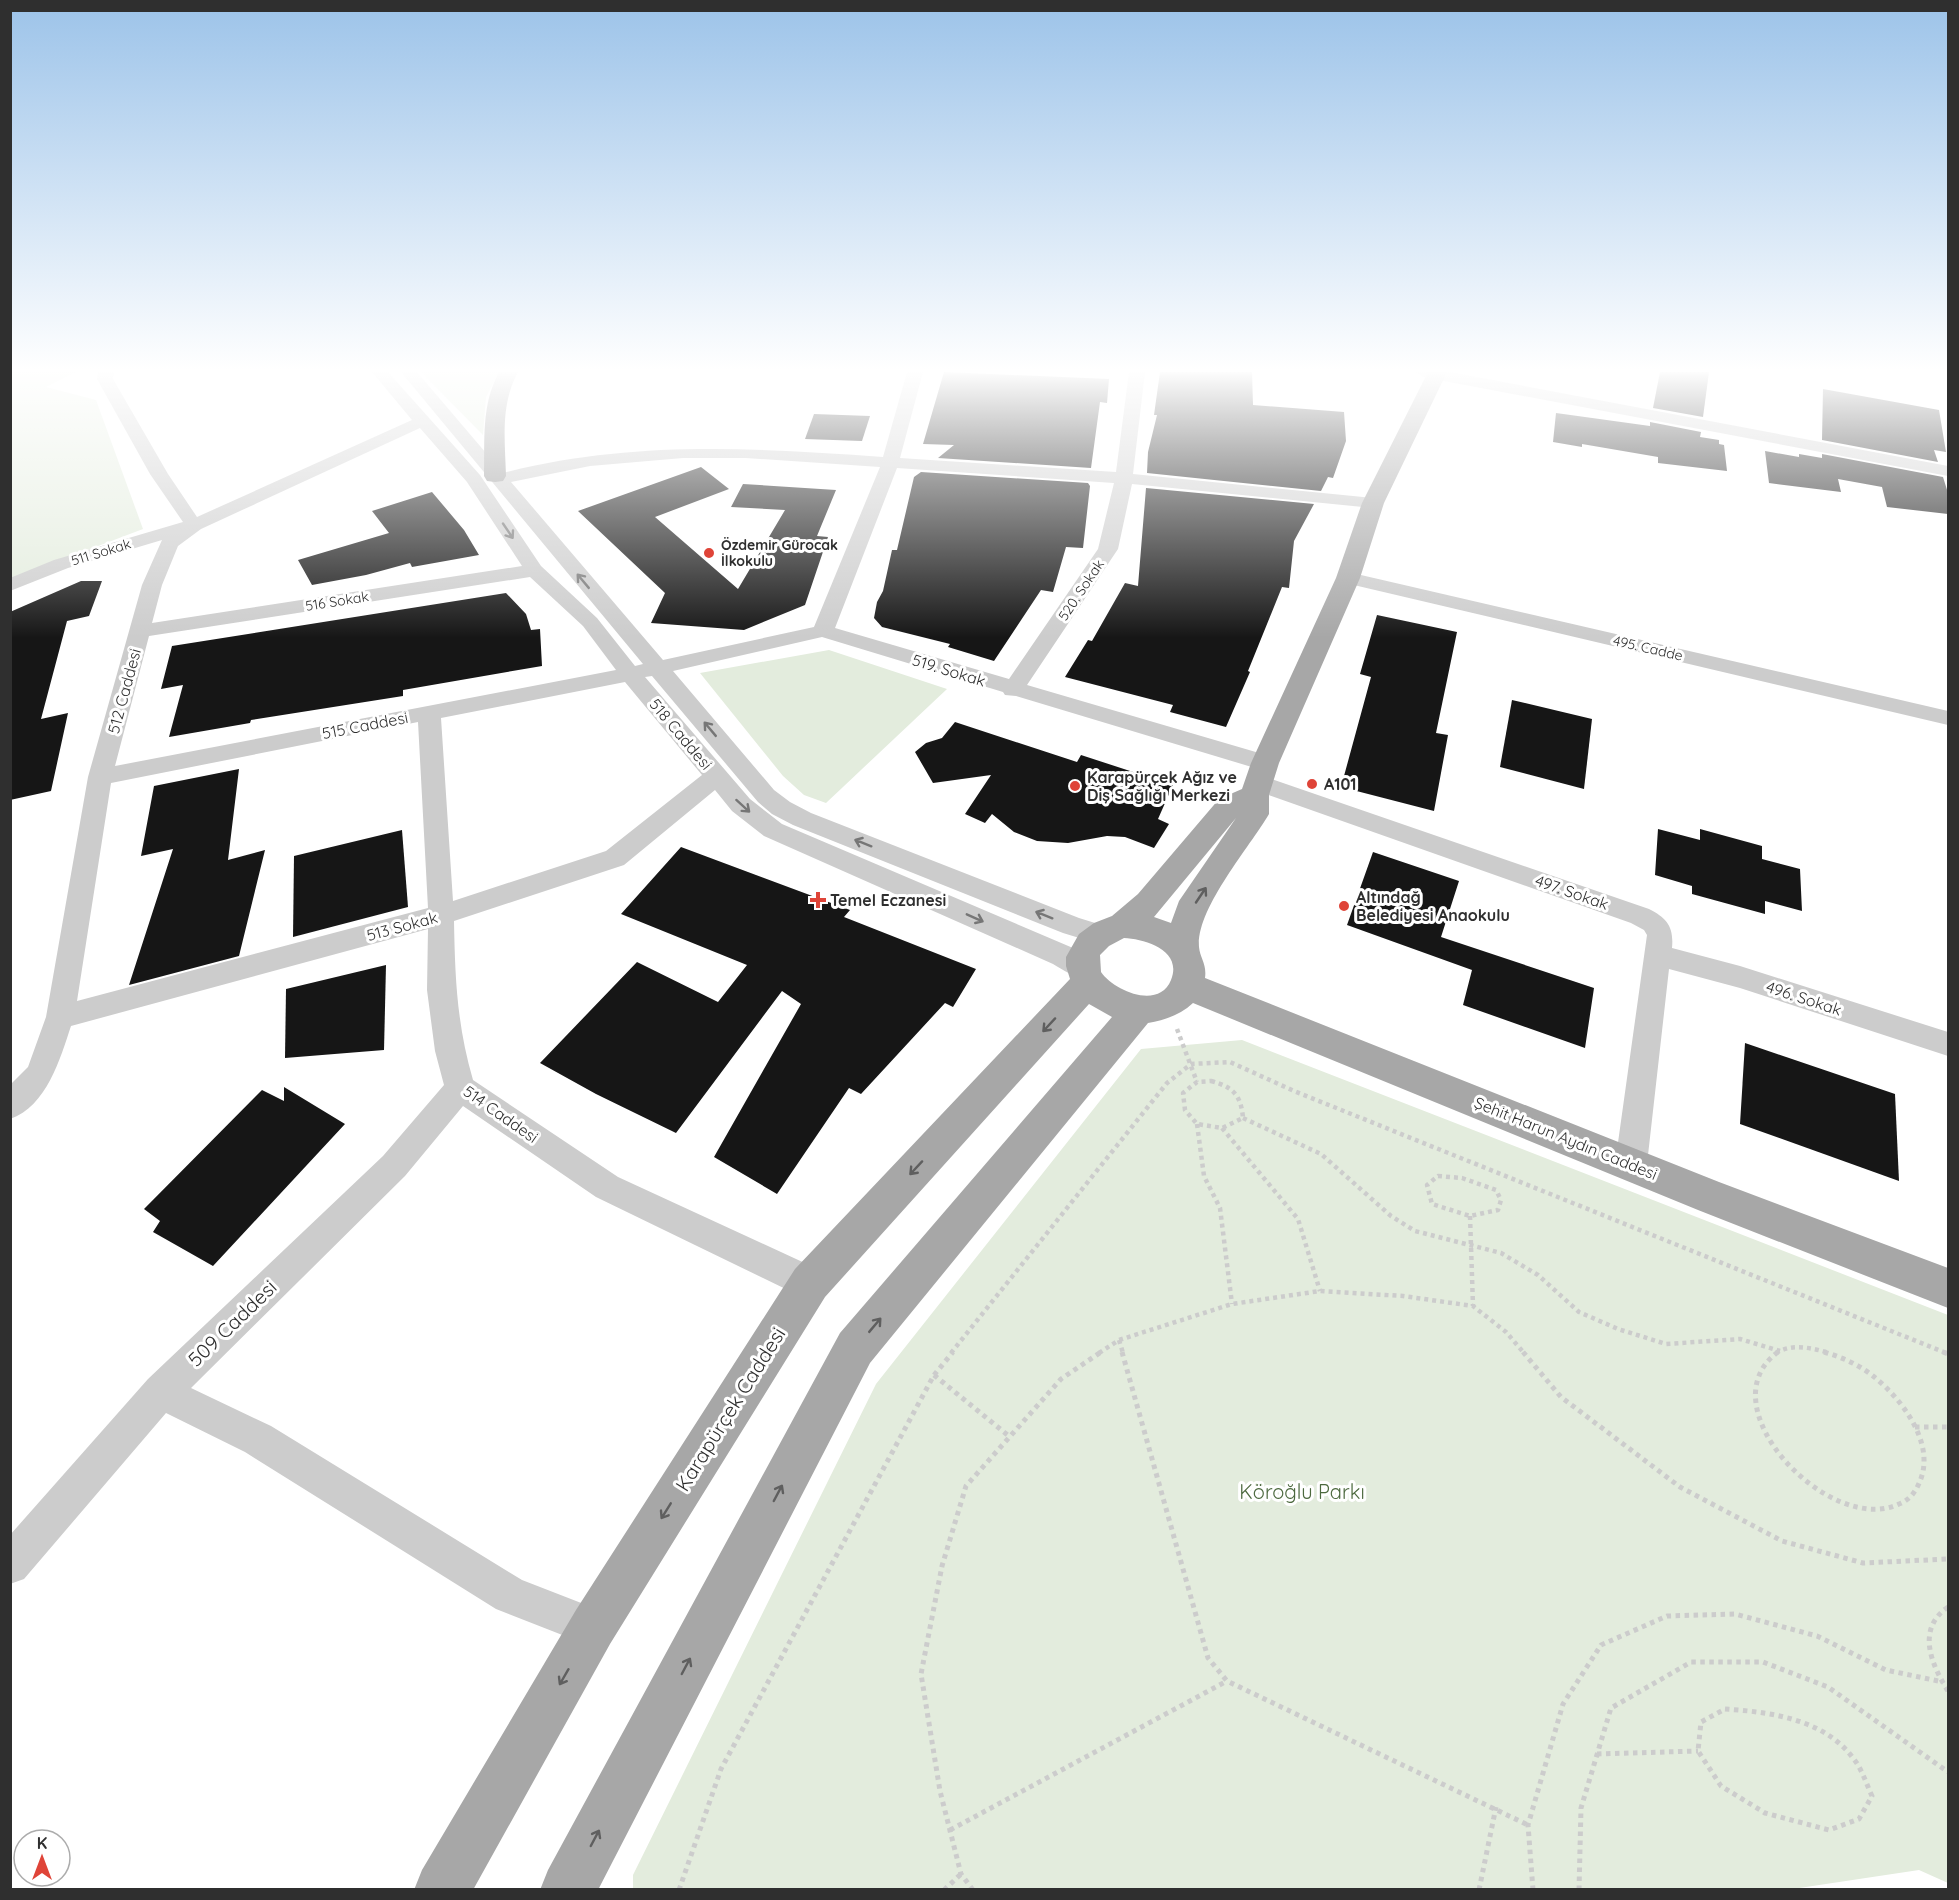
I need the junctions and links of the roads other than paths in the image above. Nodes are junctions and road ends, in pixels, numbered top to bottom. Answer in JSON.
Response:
{"nodes":[{"id":1,"x":151,"y":461,"type":"edge"},
{"id":2,"x":334,"y":461,"type":"edge"},
{"id":3,"x":458,"y":461,"type":"edge"},
{"id":4,"x":482,"y":461,"type":"edge"},
{"id":5,"x":496,"y":461,"type":"edge"},
{"id":6,"x":598,"y":461,"type":"edge"},
{"id":7,"x":885,"y":461,"type":"edge"},
{"id":8,"x":891,"y":461,"type":"junction"},
{"id":9,"x":1126,"y":461,"type":"edge"},
{"id":10,"x":1392,"y":461,"type":"edge"},
{"id":11,"x":1894,"y":461,"type":"edge"},
{"id":12,"x":1948,"y":471,"type":"edge"},
{"id":13,"x":496,"y":478,"type":"junction"},
{"id":14,"x":1124,"y":478,"type":"junction"},
{"id":15,"x":1373,"y":503,"type":"junction"},
{"id":16,"x":194,"y":525,"type":"junction"},
{"id":17,"x":534,"y":570,"type":"junction"},
{"id":18,"x":1348,"y":578,"type":"junction"},
{"id":19,"x":10,"y":585,"type":"edge"},
{"id":20,"x":140,"y":631,"type":"junction"},
{"id":21,"x":824,"y":631,"type":"junction"},
{"id":22,"x":658,"y":668,"type":"junction"},
{"id":23,"x":630,"y":674,"type":"junction"},
{"id":24,"x":1013,"y":690,"type":"junction"},
{"id":25,"x":429,"y":713,"type":"junction"},
{"id":26,"x":1948,"y":718,"type":"edge"},
{"id":27,"x":716,"y":776,"type":"junction"},
{"id":28,"x":100,"y":777,"type":"junction"},
{"id":29,"x":1259,"y":780,"type":"junction"},
{"id":30,"x":441,"y":915,"type":"junction"},
{"id":31,"x":1111,"y":930,"type":"junction"},
{"id":32,"x":1658,"y":954,"type":"junction"},
{"id":33,"x":1184,"y":967,"type":"junction"},
{"id":34,"x":1086,"y":975,"type":"junction"},
{"id":35,"x":60,"y":1017,"type":"junction"},
{"id":36,"x":1157,"y":1017,"type":"junction"},
{"id":37,"x":1948,"y":1044,"type":"edge"},
{"id":38,"x":460,"y":1088,"type":"junction"},
{"id":39,"x":10,"y":1106,"type":"edge"},
{"id":40,"x":1631,"y":1164,"type":"junction"},
{"id":41,"x":810,"y":1283,"type":"junction"},
{"id":42,"x":1948,"y":1288,"type":"edge"},
{"id":43,"x":161,"y":1392,"type":"junction"},
{"id":44,"x":10,"y":1565,"type":"edge"},
{"id":45,"x":593,"y":1627,"type":"junction"},
{"id":46,"x":442,"y":1890,"type":"edge"},
{"id":47,"x":568,"y":1890,"type":"edge"}],
"edges":[{"from":1,"to":16,"type":"street"},
{"from":2,"to":16,"type":"street","name":"512 Caddesi"},
{"from":3,"to":17,"type":"street","name":"518 Caddesi","one_way":true},
{"from":4,"to":13,"type":"street","name":"518 Caddesi"},
{"from":5,"to":13,"type":"highway"},
{"from":6,"to":13,"type":"street"},
{"from":7,"to":8,"type":"street"},
{"from":8,"to":14,"type":"street"},
{"from":8,"to":21,"type":"street"},
{"from":9,"to":14,"type":"street","name":"520. Sokak"},
{"from":10,"to":15,"type":"main road"},
{"from":11,"to":12,"type":"street"},
{"from":22,"to":13,"type":"street","name":"518 Caddesi","one_way":true},
{"from":14,"to":15,"type":"street"},
{"from":14,"to":24,"type":"street","name":"520. Sokak"},
{"from":15,"to":18,"type":"main road"},
{"from":16,"to":19,"type":"street","name":"511 Sokak"},
{"from":16,"to":20,"type":"street","name":"512 Caddesi"},
{"from":17,"to":20,"type":"street","name":"516 Sokak"},
{"from":17,"to":23,"type":"street","name":"518 Caddesi"},
{"from":18,"to":26,"type":"street","name":"495. Cadde"},
{"from":18,"to":29,"type":"main road"},
{"from":20,"to":28,"type":"street","name":"512 Caddesi"},
{"from":21,"to":22,"type":"street","name":"519. Sokak"},
{"from":21,"to":24,"type":"street","name":"519. Sokak"},
{"from":22,"to":23,"type":"street","name":"519. Sokak"},
{"from":31,"to":22,"type":"street","name":"518 Caddesi","one_way":true},
{"from":23,"to":25,"type":"street","name":"515 Caddesi"},
{"from":23,"to":27,"type":"street","name":"518 Caddesi"},
{"from":24,"to":29,"type":"street","name":"519. Sokak"},
{"from":25,"to":28,"type":"street","name":"515 Caddesi"},
{"from":25,"to":30,"type":"street","name":"514 Caddesi"},
{"from":27,"to":30,"type":"street","name":"513 Sokak"},
{"from":27,"to":34,"type":"street","name":"518 Caddesi","one_way":true},
{"from":28,"to":35,"type":"street","name":"512 Caddesi"},
{"from":29,"to":31,"type":"main road"},
{"from":29,"to":32,"type":"street","name":"497. Sokak"},
{"from":33,"to":29,"type":"main road","one_way":true},
{"from":30,"to":35,"type":"street","name":"513 Sokak"},
{"from":30,"to":38,"type":"street","name":"514 Caddesi"},
{"from":31,"to":33,"type":"main road"},
{"from":31,"to":34,"type":"main road"},
{"from":32,"to":37,"type":"street","name":"496. Sokak"},
{"from":32,"to":40,"type":"street","name":"497. Sokak"},
{"from":33,"to":36,"type":"main road"},
{"from":33,"to":40,"type":"main road","name":"Şehit Harun Aydın Caddesi"},
{"from":34,"to":36,"type":"main road"},
{"from":34,"to":41,"type":"main road","name":"Karapürçek Caddesi","one_way":true},
{"from":35,"to":39,"type":"street","name":"512 Caddesi"},
{"from":47,"to":36,"type":"main road","one_way":true},
{"from":38,"to":41,"type":"street","name":"514 Caddesi"},
{"from":38,"to":43,"type":"street","name":"509 Caddesi"},
{"from":40,"to":42,"type":"main road","name":"Şehit Harun Aydın Caddesi"},
{"from":41,"to":45,"type":"main road","name":"Karapürçek Caddesi","one_way":true},
{"from":43,"to":44,"type":"street","name":"509 Caddesi"},
{"from":43,"to":45,"type":"street"},
{"from":45,"to":46,"type":"main road","name":"Karapürçek Caddesi","one_way":true}]}
